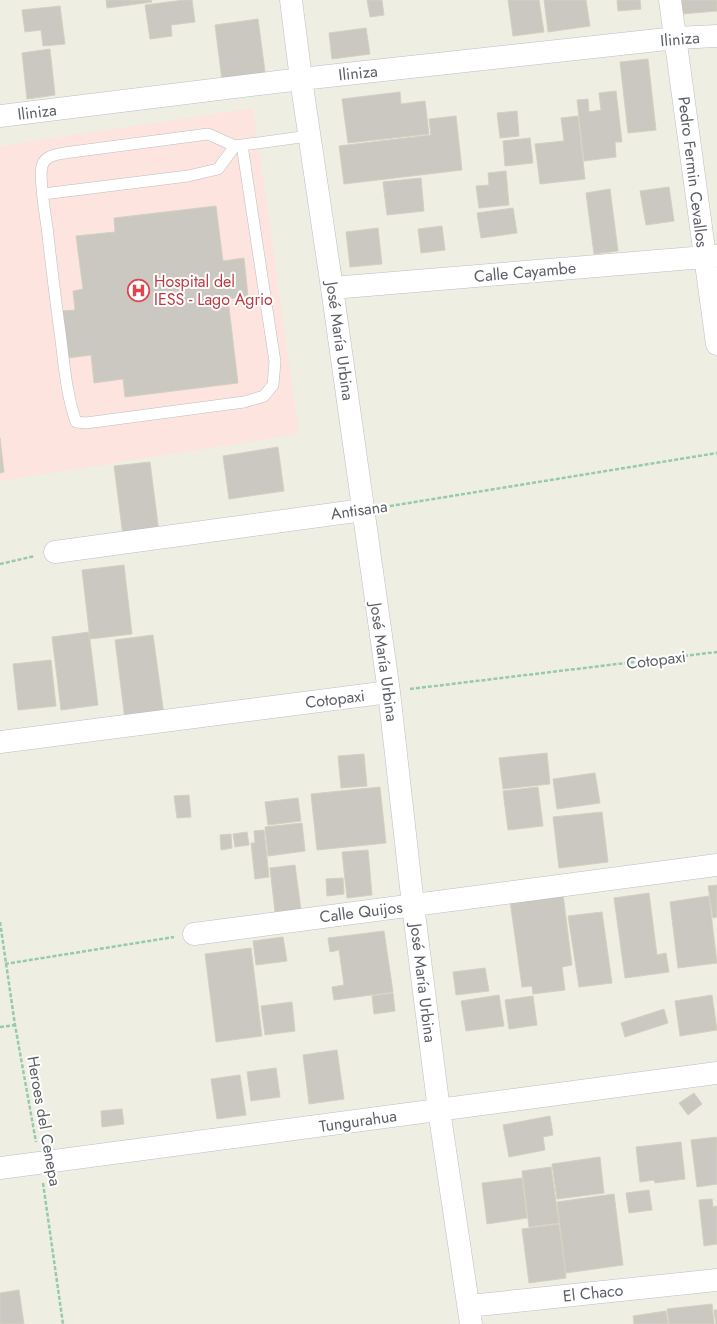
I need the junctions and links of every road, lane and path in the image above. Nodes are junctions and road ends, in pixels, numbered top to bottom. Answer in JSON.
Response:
{"nodes":[{"id":1,"x":292,"y":0,"type":"edge"},
{"id":2,"x":670,"y":0,"type":"edge"},
{"id":3,"x":717,"y":36,"type":"edge"},
{"id":4,"x":676,"y":38,"type":"junction"},
{"id":5,"x":301,"y":79,"type":"junction"},
{"id":6,"x":0,"y":116,"type":"edge"},
{"id":7,"x":310,"y":136,"type":"junction"},
{"id":8,"x":238,"y":146,"type":"junction"},
{"id":9,"x":43,"y":194,"type":"junction"},
{"id":10,"x":711,"y":257,"type":"edge"},
{"id":11,"x":332,"y":288,"type":"junction"},
{"id":12,"x":717,"y":344,"type":"edge"},
{"id":13,"x":717,"y":453,"type":"edge"},
{"id":14,"x":363,"y":510,"type":"junction"},
{"id":15,"x":55,"y":552,"type":"joint"},
{"id":16,"x":0,"y":564,"type":"edge"},
{"id":17,"x":717,"y":652,"type":"edge"},
{"id":18,"x":389,"y":692,"type":"junction"},
{"id":19,"x":0,"y":742,"type":"edge"},
{"id":20,"x":717,"y":865,"type":"edge"},
{"id":21,"x":413,"y":905,"type":"junction"},
{"id":22,"x":0,"y":922,"type":"edge"},
{"id":23,"x":194,"y":934,"type":"joint"},
{"id":24,"x":5,"y":964,"type":"junction"},
{"id":25,"x":15,"y":1025,"type":"junction"},
{"id":26,"x":0,"y":1027,"type":"edge"},
{"id":27,"x":717,"y":1073,"type":"edge"},
{"id":28,"x":439,"y":1110,"type":"junction"},
{"id":29,"x":40,"y":1163,"type":"junction"},
{"id":30,"x":0,"y":1168,"type":"edge"},
{"id":31,"x":717,"y":1280,"type":"edge"},
{"id":32,"x":470,"y":1315,"type":"edge"},
{"id":33,"x":63,"y":1324,"type":"edge"}],
"edges":[{"from":1,"to":5,"type":"street","name":"José María Urbina"},
{"from":2,"to":4,"type":"street","name":"Pedro Fermin Cevallos"},
{"from":3,"to":4,"type":"street","name":"Iliniza"},
{"from":4,"to":5,"type":"street","name":"Iliniza"},
{"from":4,"to":10,"type":"street","name":"Pedro Fermin Cevallos"},
{"from":5,"to":6,"type":"street","name":"Iliniza"},
{"from":5,"to":7,"type":"street","name":"José María Urbina"},
{"from":7,"to":8,"type":"lane"},
{"from":7,"to":11,"type":"street","name":"José María Urbina"},
{"from":8,"to":9,"type":"lane"},
{"from":8,"to":9,"type":"lane"},
{"from":8,"to":9,"type":"lane"},
{"from":10,"to":11,"type":"street","name":"Calle Cayambe"},
{"from":10,"to":12,"type":"street","name":"Pedro Fermin Cevallos"},
{"from":11,"to":14,"type":"street","name":"José María Urbina"},
{"from":13,"to":14,"type":"path","name":"Antisana"},
{"from":14,"to":15,"type":"street","name":"Antisana"},
{"from":14,"to":18,"type":"street","name":"José María Urbina"},
{"from":15,"to":16,"type":"path"},
{"from":17,"to":18,"type":"path","name":"Cotopaxi"},
{"from":18,"to":19,"type":"street","name":"Cotopaxi"},
{"from":18,"to":21,"type":"street","name":"José María Urbina"},
{"from":20,"to":21,"type":"street","name":"Calle Quijos"},
{"from":21,"to":23,"type":"street","name":"Calle Quijos"},
{"from":21,"to":28,"type":"street","name":"José María Urbina"},
{"from":22,"to":24,"type":"path","name":"Heroes del Cenepa"},
{"from":23,"to":24,"type":"path"},
{"from":24,"to":25,"type":"path","name":"Heroes del Cenepa"},
{"from":25,"to":26,"type":"path"},
{"from":25,"to":29,"type":"path","name":"Heroes del Cenepa"},
{"from":27,"to":28,"type":"street","name":"Tungurahua"},
{"from":28,"to":29,"type":"street","name":"Tungurahua"},
{"from":28,"to":32,"type":"street","name":"José María Urbina"},
{"from":29,"to":30,"type":"street","name":"Tungurahua"},
{"from":29,"to":33,"type":"path","name":"Heroes del Cenepa"},
{"from":31,"to":32,"type":"street","name":"El Chaco"}]}
